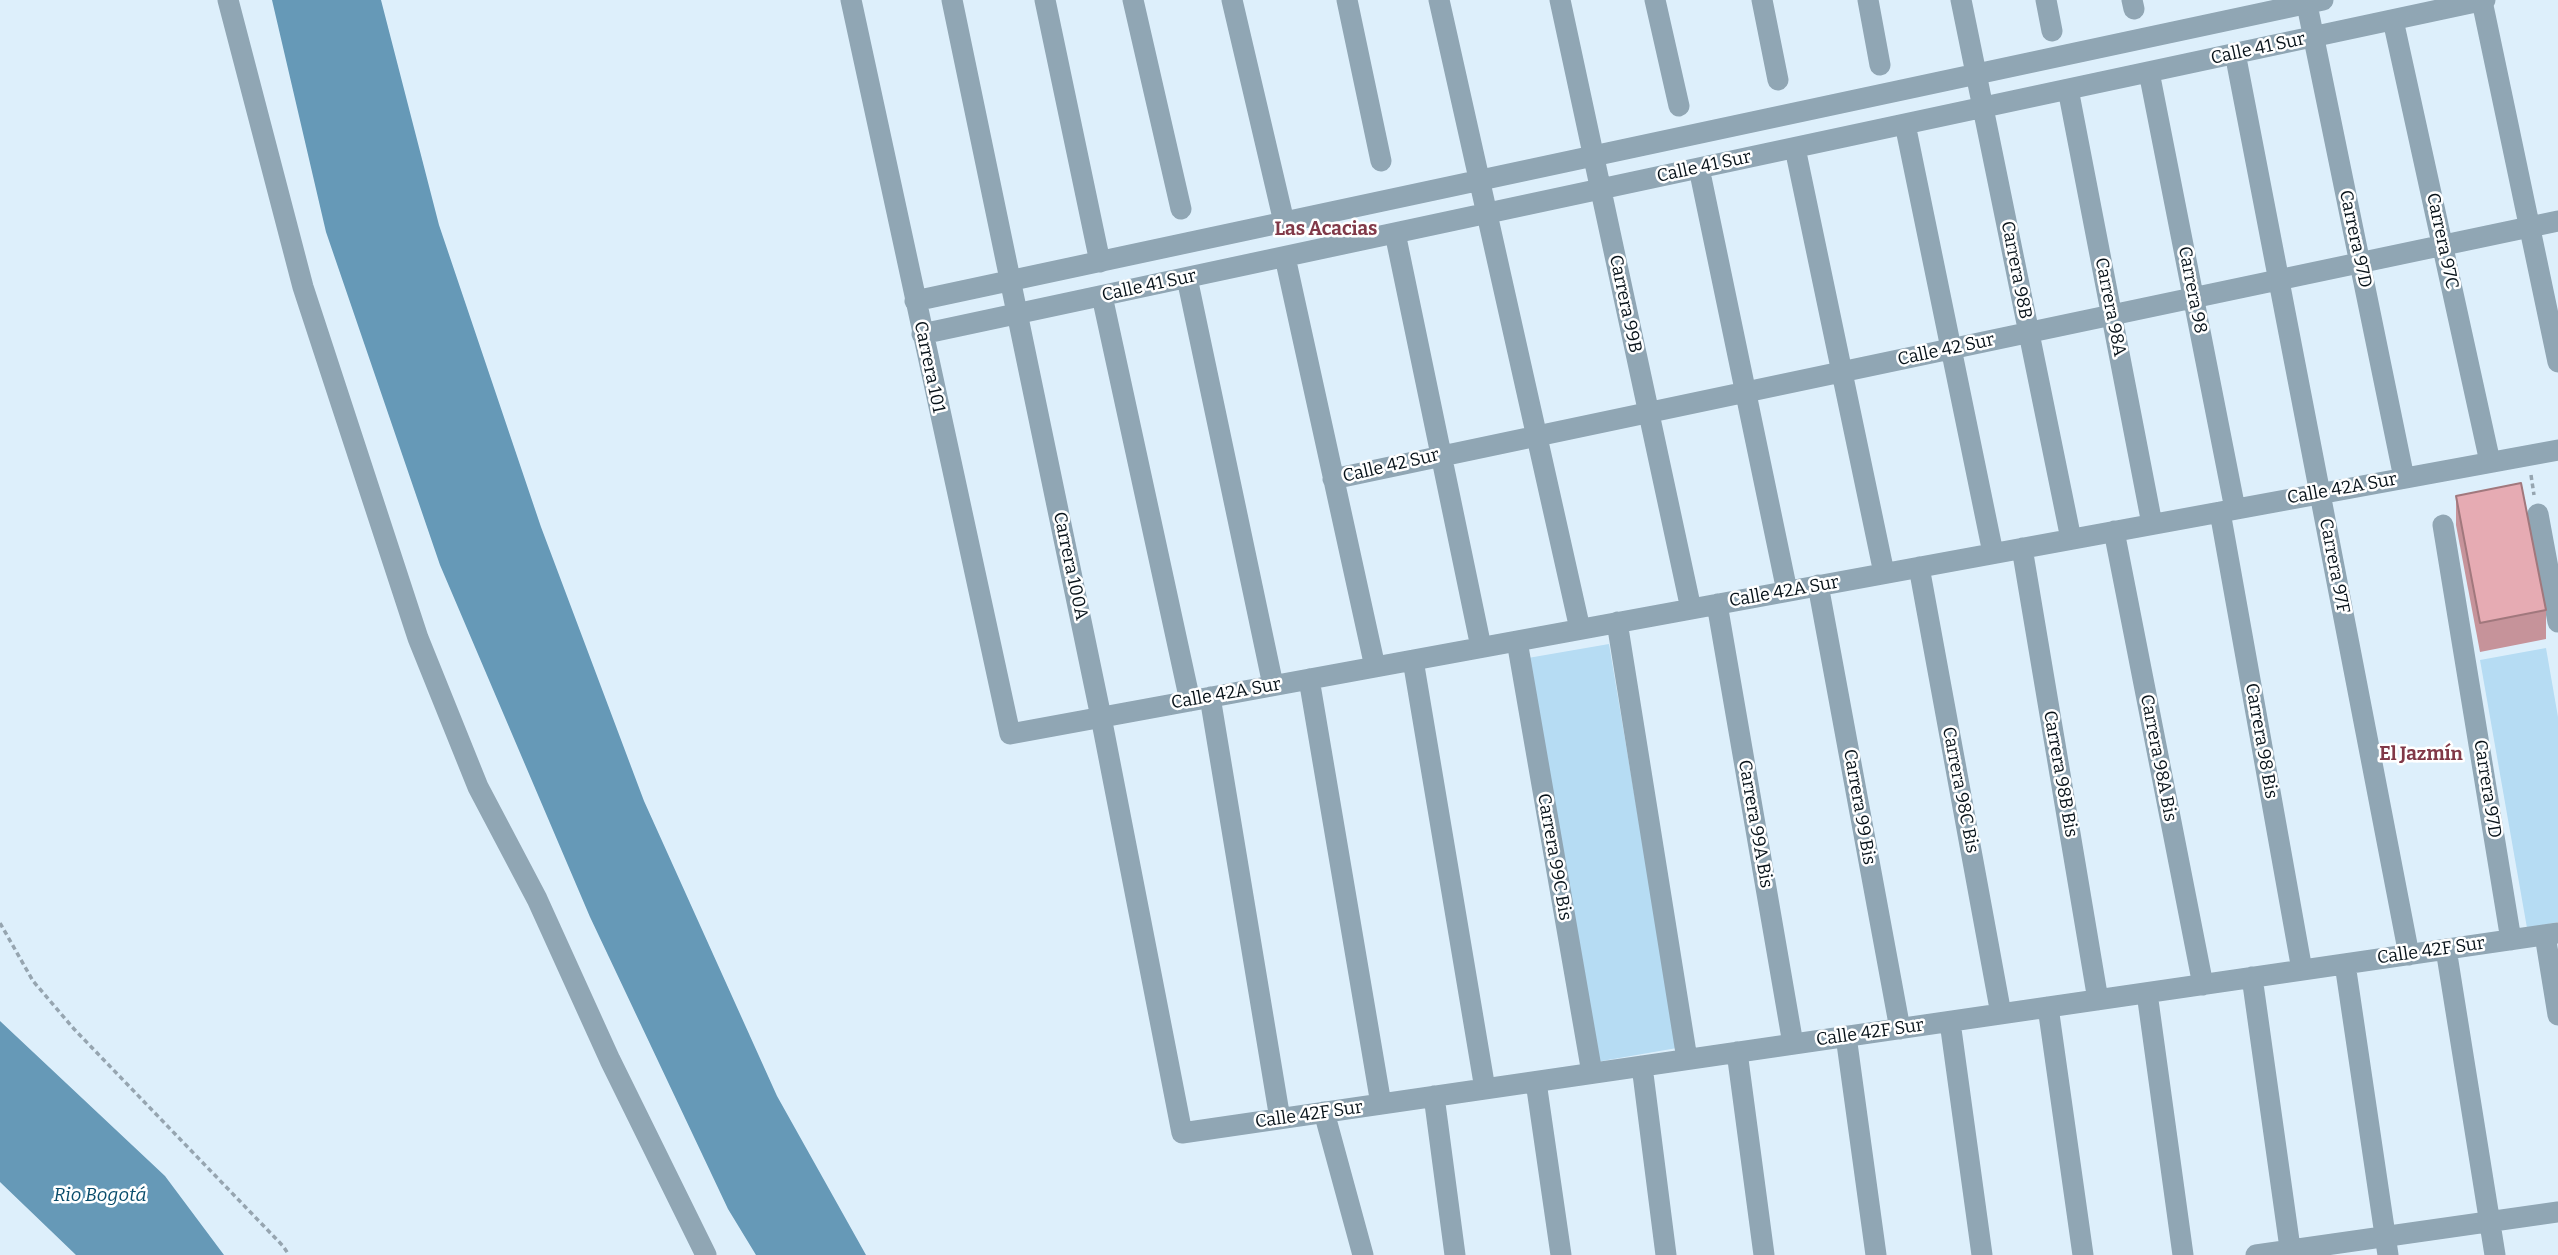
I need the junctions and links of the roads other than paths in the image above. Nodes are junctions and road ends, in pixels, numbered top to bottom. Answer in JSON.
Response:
{"nodes":[{"id":1,"x":228,"y":0,"type":"edge"},
{"id":2,"x":851,"y":0,"type":"edge"},
{"id":3,"x":952,"y":0,"type":"edge"},
{"id":4,"x":1045,"y":0,"type":"edge"},
{"id":5,"x":1133,"y":0,"type":"edge"},
{"id":6,"x":1232,"y":0,"type":"edge"},
{"id":7,"x":1347,"y":0,"type":"edge"},
{"id":8,"x":1439,"y":0,"type":"edge"},
{"id":9,"x":1560,"y":0,"type":"edge"},
{"id":10,"x":1655,"y":0,"type":"edge"},
{"id":11,"x":1762,"y":0,"type":"edge"},
{"id":12,"x":1868,"y":0,"type":"edge"},
{"id":13,"x":1961,"y":0,"type":"edge"},
{"id":14,"x":2046,"y":0,"type":"edge"},
{"id":15,"x":2483,"y":0,"type":"edge"},
{"id":16,"x":2312,"y":1,"type":"edge"},
{"id":17,"x":2393,"y":20,"type":"junction"},
{"id":18,"x":2052,"y":31,"type":"dead end"},
{"id":19,"x":2314,"y":37,"type":"junction"},
{"id":20,"x":2235,"y":54,"type":"junction"},
{"id":21,"x":1880,"y":65,"type":"dead end"},
{"id":22,"x":2149,"y":72,"type":"junction"},
{"id":23,"x":1976,"y":74,"type":"junction"},
{"id":24,"x":1778,"y":80,"type":"dead end"},
{"id":25,"x":2068,"y":89,"type":"junction"},
{"id":26,"x":1679,"y":106,"type":"dead end"},
{"id":27,"x":1983,"y":107,"type":"junction"},
{"id":28,"x":1905,"y":124,"type":"junction"},
{"id":29,"x":1795,"y":148,"type":"junction"},
{"id":30,"x":1593,"y":156,"type":"junction"},
{"id":31,"x":1381,"y":161,"type":"dead end"},
{"id":32,"x":1699,"y":168,"type":"junction"},
{"id":33,"x":1479,"y":181,"type":"junction"},
{"id":34,"x":1601,"y":189,"type":"junction"},
{"id":35,"x":1181,"y":209,"type":"dead end"},
{"id":36,"x":1487,"y":214,"type":"junction"},
{"id":37,"x":2558,"y":220,"type":"edge"},
{"id":38,"x":1284,"y":222,"type":"junction"},
{"id":39,"x":2530,"y":226,"type":"junction"},
{"id":40,"x":1395,"y":233,"type":"junction"},
{"id":41,"x":2443,"y":245,"type":"junction"},
{"id":42,"x":1284,"y":257,"type":"junction"},
{"id":43,"x":1100,"y":262,"type":"junction"},
{"id":44,"x":2360,"y":262,"type":"junction"},
{"id":45,"x":1187,"y":278,"type":"junction"},
{"id":46,"x":2279,"y":280,"type":"junction"},
{"id":47,"x":1011,"y":281,"type":"junction"},
{"id":48,"x":1102,"y":296,"type":"junction"},
{"id":49,"x":2193,"y":299,"type":"junction"},
{"id":50,"x":915,"y":301,"type":"junction"},
{"id":51,"x":1018,"y":314,"type":"junction"},
{"id":52,"x":2112,"y":316,"type":"junction"},
{"id":53,"x":2029,"y":333,"type":"junction"},
{"id":54,"x":922,"y":334,"type":"junction"},
{"id":55,"x":1951,"y":349,"type":"junction"},
{"id":56,"x":2558,"y":362,"type":"edge"},
{"id":57,"x":1842,"y":372,"type":"junction"},
{"id":58,"x":1746,"y":391,"type":"junction"},
{"id":59,"x":1648,"y":411,"type":"junction"},
{"id":60,"x":1536,"y":435,"type":"junction"},
{"id":61,"x":2558,"y":450,"type":"edge"},
{"id":62,"x":1441,"y":454,"type":"junction"},
{"id":63,"x":2490,"y":462,"type":"junction"},
{"id":64,"x":2404,"y":478,"type":"junction"},
{"id":65,"x":1334,"y":479,"type":"junction"},
{"id":66,"x":2320,"y":493,"type":"junction"},
{"id":67,"x":2227,"y":510,"type":"junction"},
{"id":68,"x":2538,"y":514,"type":"road end"},
{"id":69,"x":2152,"y":524,"type":"junction"},
{"id":70,"x":2443,"y":525,"type":"dead end"},
{"id":71,"x":2114,"y":531,"type":"junction"},
{"id":72,"x":2071,"y":539,"type":"junction"},
{"id":73,"x":2022,"y":548,"type":"junction"},
{"id":74,"x":1993,"y":553,"type":"junction"},
{"id":75,"x":1919,"y":567,"type":"junction"},
{"id":76,"x":1884,"y":573,"type":"junction"},
{"id":77,"x":1818,"y":585,"type":"junction"},
{"id":78,"x":1787,"y":591,"type":"junction"},
{"id":79,"x":1717,"y":604,"type":"junction"},
{"id":80,"x":1691,"y":609,"type":"junction"},
{"id":81,"x":1617,"y":622,"type":"junction"},
{"id":82,"x":2558,"y":622,"type":"edge"},
{"id":83,"x":1580,"y":629,"type":"junction"},
{"id":84,"x":1517,"y":641,"type":"junction"},
{"id":85,"x":1481,"y":648,"type":"junction"},
{"id":86,"x":1413,"y":660,"type":"junction"},
{"id":87,"x":1375,"y":667,"type":"junction"},
{"id":88,"x":1309,"y":679,"type":"junction"},
{"id":89,"x":1273,"y":685,"type":"junction"},
{"id":90,"x":1200,"y":699,"type":"junction"},
{"id":91,"x":1101,"y":717,"type":"junction"},
{"id":92,"x":1010,"y":734,"type":"joint"},
{"id":93,"x":2552,"y":934,"type":"edge"},
{"id":94,"x":2511,"y":940,"type":"junction"},
{"id":95,"x":2445,"y":949,"type":"junction"},
{"id":96,"x":2409,"y":955,"type":"junction"},
{"id":97,"x":2345,"y":964,"type":"junction"},
{"id":98,"x":2302,"y":970,"type":"junction"},
{"id":99,"x":2252,"y":977,"type":"junction"},
{"id":100,"x":2203,"y":985,"type":"junction"},
{"id":101,"x":2147,"y":992,"type":"junction"},
{"id":102,"x":2098,"y":1000,"type":"junction"},
{"id":103,"x":2048,"y":1007,"type":"junction"},
{"id":104,"x":2001,"y":1014,"type":"junction"},
{"id":105,"x":2558,"y":1015,"type":"edge"},
{"id":106,"x":1950,"y":1022,"type":"junction"},
{"id":107,"x":1900,"y":1029,"type":"junction"},
{"id":108,"x":1846,"y":1037,"type":"junction"},
{"id":109,"x":1793,"y":1044,"type":"junction"},
{"id":110,"x":1737,"y":1052,"type":"junction"},
{"id":111,"x":1687,"y":1059,"type":"junction"},
{"id":112,"x":1642,"y":1066,"type":"junction"},
{"id":113,"x":1592,"y":1073,"type":"junction"},
{"id":114,"x":1536,"y":1082,"type":"junction"},
{"id":115,"x":1485,"y":1089,"type":"junction"},
{"id":116,"x":1434,"y":1096,"type":"junction"},
{"id":117,"x":1381,"y":1104,"type":"junction"},
{"id":118,"x":1324,"y":1112,"type":"junction"},
{"id":119,"x":1280,"y":1119,"type":"junction"},
{"id":120,"x":1182,"y":1133,"type":"joint"},
{"id":121,"x":2558,"y":1212,"type":"edge"},
{"id":122,"x":2489,"y":1222,"type":"junction"},
{"id":123,"x":2386,"y":1246,"type":"edge"},
{"id":124,"x":2290,"y":1252,"type":"edge"},
{"id":125,"x":706,"y":1255,"type":"edge"},
{"id":126,"x":1363,"y":1255,"type":"edge"},
{"id":127,"x":1455,"y":1255,"type":"edge"},
{"id":128,"x":1561,"y":1255,"type":"edge"},
{"id":129,"x":1667,"y":1255,"type":"edge"},
{"id":130,"x":1765,"y":1255,"type":"edge"},
{"id":131,"x":1876,"y":1255,"type":"edge"},
{"id":132,"x":1982,"y":1255,"type":"edge"},
{"id":133,"x":2083,"y":1255,"type":"edge"},
{"id":134,"x":2183,"y":1255,"type":"edge"},
{"id":135,"x":2256,"y":1255,"type":"edge"},
{"id":136,"x":2495,"y":1255,"type":"edge"}],
"edges":[{"from":1,"to":125,"type":"street"},
{"from":2,"to":50,"type":"street","name":"Carrera 101"},
{"from":3,"to":47,"type":"street","name":"Carrera 100A"},
{"from":4,"to":43,"type":"street"},
{"from":5,"to":35,"type":"street"},
{"from":6,"to":38,"type":"street"},
{"from":7,"to":31,"type":"street"},
{"from":8,"to":33,"type":"street"},
{"from":9,"to":30,"type":"street","name":"Carrera 99B"},
{"from":10,"to":26,"type":"street"},
{"from":11,"to":24,"type":"street"},
{"from":12,"to":21,"type":"street"},
{"from":13,"to":23,"type":"street","name":"Carrera 98B"},
{"from":14,"to":18,"type":"street"},
{"from":15,"to":17,"type":"street","name":"Calle 41 Sur"},
{"from":15,"to":39,"type":"street"},
{"from":16,"to":19,"type":"street","name":"Carrera 97D"},
{"from":16,"to":23,"type":"street","name":"Calle 41 Sur"},
{"from":17,"to":19,"type":"street","name":"Calle 41 Sur"},
{"from":17,"to":41,"type":"street","name":"Carrera 97C"},
{"from":19,"to":20,"type":"street","name":"Calle 41 Sur"},
{"from":19,"to":44,"type":"street","name":"Carrera 97D"},
{"from":20,"to":22,"type":"street","name":"Calle 41 Sur"},
{"from":20,"to":46,"type":"street","name":"Carrera 97F"},
{"from":22,"to":25,"type":"street","name":"Calle 41 Sur"},
{"from":22,"to":49,"type":"street","name":"Carrera 98"},
{"from":23,"to":27,"type":"street","name":"Carrera 98B"},
{"from":23,"to":30,"type":"street","name":"Calle 41 Sur"},
{"from":25,"to":27,"type":"street","name":"Calle 41 Sur"},
{"from":25,"to":52,"type":"street","name":"Carrera 98A"},
{"from":27,"to":28,"type":"street","name":"Calle 41 Sur"},
{"from":27,"to":53,"type":"street","name":"Carrera 98B"},
{"from":28,"to":29,"type":"street","name":"Calle 41 Sur"},
{"from":28,"to":55,"type":"street"},
{"from":29,"to":32,"type":"street","name":"Calle 41 Sur"},
{"from":29,"to":57,"type":"street"},
{"from":30,"to":33,"type":"street","name":"Calle 41 Sur"},
{"from":30,"to":34,"type":"street","name":"Carrera 99B"},
{"from":32,"to":34,"type":"street","name":"Calle 41 Sur"},
{"from":32,"to":58,"type":"street"},
{"from":33,"to":36,"type":"street"},
{"from":33,"to":38,"type":"street","name":"Calle 41 Sur"},
{"from":34,"to":36,"type":"street","name":"Calle 41 Sur"},
{"from":34,"to":59,"type":"street","name":"Carrera 99B"},
{"from":36,"to":40,"type":"street","name":"Calle 41 Sur"},
{"from":36,"to":60,"type":"street"},
{"from":37,"to":39,"type":"street","name":"Calle 42 Sur"},
{"from":38,"to":43,"type":"street","name":"Calle 41 Sur"},
{"from":39,"to":41,"type":"street","name":"Calle 42 Sur"},
{"from":39,"to":56,"type":"street"},
{"from":40,"to":42,"type":"street","name":"Calle 41 Sur"},
{"from":40,"to":62,"type":"street"},
{"from":41,"to":44,"type":"street","name":"Calle 42 Sur"},
{"from":41,"to":63,"type":"street","name":"Carrera 97C"},
{"from":42,"to":45,"type":"street","name":"Calle 41 Sur"},
{"from":42,"to":65,"type":"street"},
{"from":43,"to":47,"type":"street","name":"Calle 41 Sur"},
{"from":44,"to":46,"type":"street","name":"Calle 42 Sur"},
{"from":44,"to":64,"type":"street","name":"Carrera 97D"},
{"from":45,"to":48,"type":"street","name":"Calle 41 Sur"},
{"from":45,"to":89,"type":"street"},
{"from":46,"to":49,"type":"street","name":"Calle 42 Sur"},
{"from":46,"to":66,"type":"street","name":"Carrera 97F"},
{"from":47,"to":50,"type":"street","name":"Calle 41 Sur"},
{"from":47,"to":51,"type":"street","name":"Carrera 100A"},
{"from":48,"to":51,"type":"street","name":"Calle 41 Sur"},
{"from":48,"to":90,"type":"street"},
{"from":49,"to":52,"type":"street","name":"Calle 42 Sur"},
{"from":49,"to":67,"type":"street","name":"Carrera 98"},
{"from":50,"to":54,"type":"street","name":"Carrera 101"},
{"from":51,"to":54,"type":"street","name":"Calle 41 Sur"},
{"from":51,"to":91,"type":"street","name":"Carrera 100A"},
{"from":52,"to":53,"type":"street","name":"Calle 42 Sur"},
{"from":52,"to":69,"type":"street","name":"Carrera 98A"},
{"from":53,"to":55,"type":"street","name":"Calle 42 Sur"},
{"from":53,"to":72,"type":"street","name":"Carrera 98B"},
{"from":54,"to":92,"type":"street","name":"Carrera 101"},
{"from":55,"to":57,"type":"street","name":"Calle 42 Sur"},
{"from":55,"to":74,"type":"street"},
{"from":57,"to":58,"type":"street","name":"Calle 42 Sur"},
{"from":57,"to":76,"type":"street"},
{"from":58,"to":59,"type":"street","name":"Calle 42 Sur"},
{"from":58,"to":78,"type":"street"},
{"from":59,"to":60,"type":"street","name":"Calle 42 Sur"},
{"from":59,"to":80,"type":"street","name":"Carrera 99B"},
{"from":60,"to":62,"type":"street","name":"Calle 42 Sur"},
{"from":60,"to":83,"type":"street"},
{"from":61,"to":63,"type":"street","name":"Calle 42A Sur"},
{"from":62,"to":65,"type":"street","name":"Calle 42 Sur"},
{"from":62,"to":85,"type":"street"},
{"from":63,"to":64,"type":"street","name":"Calle 42A Sur"},
{"from":64,"to":66,"type":"street","name":"Calle 42A Sur"},
{"from":65,"to":87,"type":"street"},
{"from":66,"to":67,"type":"street","name":"Calle 42A Sur"},
{"from":66,"to":96,"type":"street","name":"Carrera 97F"},
{"from":67,"to":69,"type":"street","name":"Calle 42A Sur"},
{"from":67,"to":98,"type":"street","name":"Carrera 98 Bis"},
{"from":68,"to":82,"type":"street"},
{"from":69,"to":71,"type":"street","name":"Calle 42A Sur"},
{"from":70,"to":94,"type":"street","name":"Carrera 97D"},
{"from":71,"to":72,"type":"street","name":"Calle 42A Sur"},
{"from":71,"to":100,"type":"street","name":"Carrera 98A Bis"},
{"from":72,"to":73,"type":"street","name":"Calle 42A Sur"},
{"from":73,"to":74,"type":"street","name":"Calle 42A Sur"},
{"from":73,"to":102,"type":"street","name":"Carrera 98B Bis"},
{"from":74,"to":75,"type":"street","name":"Calle 42A Sur"},
{"from":75,"to":76,"type":"street","name":"Calle 42A Sur"},
{"from":75,"to":104,"type":"street","name":"Carrera 98C Bis"},
{"from":76,"to":77,"type":"street","name":"Calle 42A Sur"},
{"from":77,"to":78,"type":"street","name":"Calle 42A Sur"},
{"from":77,"to":107,"type":"street","name":"Carrera 99 Bis"},
{"from":78,"to":79,"type":"street","name":"Calle 42A Sur"},
{"from":79,"to":80,"type":"street","name":"Calle 42A Sur"},
{"from":79,"to":109,"type":"street","name":"Carrera 99A Bis"},
{"from":80,"to":81,"type":"street","name":"Calle 42A Sur"},
{"from":81,"to":83,"type":"street","name":"Calle 42A Sur"},
{"from":81,"to":111,"type":"street"},
{"from":83,"to":84,"type":"street","name":"Calle 42A Sur"},
{"from":84,"to":85,"type":"street","name":"Calle 42A Sur"},
{"from":84,"to":113,"type":"street","name":"Carrera 99C Bis"},
{"from":85,"to":86,"type":"street","name":"Calle 42A Sur"},
{"from":86,"to":87,"type":"street","name":"Calle 42A Sur"},
{"from":86,"to":115,"type":"street"},
{"from":87,"to":88,"type":"street","name":"Calle 42A Sur"},
{"from":88,"to":89,"type":"street","name":"Calle 42A Sur"},
{"from":88,"to":117,"type":"street"},
{"from":89,"to":90,"type":"street","name":"Calle 42A Sur"},
{"from":90,"to":91,"type":"street","name":"Calle 42A Sur"},
{"from":90,"to":119,"type":"street"},
{"from":91,"to":92,"type":"street","name":"Calle 42A Sur"},
{"from":91,"to":120,"type":"street","name":"Carrera 100A"},
{"from":93,"to":94,"type":"street","name":"Calle 42F Sur"},
{"from":93,"to":105,"type":"street"},
{"from":94,"to":95,"type":"street","name":"Calle 42F Sur"},
{"from":95,"to":96,"type":"street","name":"Calle 42F Sur"},
{"from":95,"to":122,"type":"street"},
{"from":96,"to":97,"type":"street","name":"Calle 42F Sur"},
{"from":97,"to":98,"type":"street","name":"Calle 42F Sur"},
{"from":97,"to":123,"type":"street"},
{"from":98,"to":99,"type":"street","name":"Calle 42F Sur"},
{"from":99,"to":100,"type":"street","name":"Calle 42F Sur"},
{"from":99,"to":124,"type":"street"},
{"from":100,"to":101,"type":"street","name":"Calle 42F Sur"},
{"from":101,"to":102,"type":"street","name":"Calle 42F Sur"},
{"from":101,"to":134,"type":"street"},
{"from":102,"to":103,"type":"street","name":"Calle 42F Sur"},
{"from":103,"to":104,"type":"street","name":"Calle 42F Sur"},
{"from":103,"to":133,"type":"street"},
{"from":104,"to":106,"type":"street","name":"Calle 42F Sur"},
{"from":106,"to":107,"type":"street","name":"Calle 42F Sur"},
{"from":106,"to":132,"type":"street"},
{"from":107,"to":108,"type":"street","name":"Calle 42F Sur"},
{"from":108,"to":109,"type":"street","name":"Calle 42F Sur"},
{"from":108,"to":131,"type":"street"},
{"from":109,"to":110,"type":"street","name":"Calle 42F Sur"},
{"from":110,"to":111,"type":"street","name":"Calle 42F Sur"},
{"from":110,"to":130,"type":"street"},
{"from":111,"to":112,"type":"street","name":"Calle 42F Sur"},
{"from":112,"to":113,"type":"street","name":"Calle 42F Sur"},
{"from":112,"to":129,"type":"street"},
{"from":113,"to":114,"type":"street","name":"Calle 42F Sur"},
{"from":114,"to":115,"type":"street","name":"Calle 42F Sur"},
{"from":114,"to":128,"type":"street"},
{"from":115,"to":116,"type":"street","name":"Calle 42F Sur"},
{"from":116,"to":117,"type":"street","name":"Calle 42F Sur"},
{"from":116,"to":127,"type":"street"},
{"from":117,"to":118,"type":"street","name":"Calle 42F Sur"},
{"from":118,"to":119,"type":"street","name":"Calle 42F Sur"},
{"from":118,"to":126,"type":"street"},
{"from":119,"to":120,"type":"street","name":"Calle 42F Sur"},
{"from":121,"to":122,"type":"street"},
{"from":122,"to":123,"type":"street"},
{"from":122,"to":136,"type":"street"},
{"from":123,"to":124,"type":"street"},
{"from":124,"to":135,"type":"street"}]}
